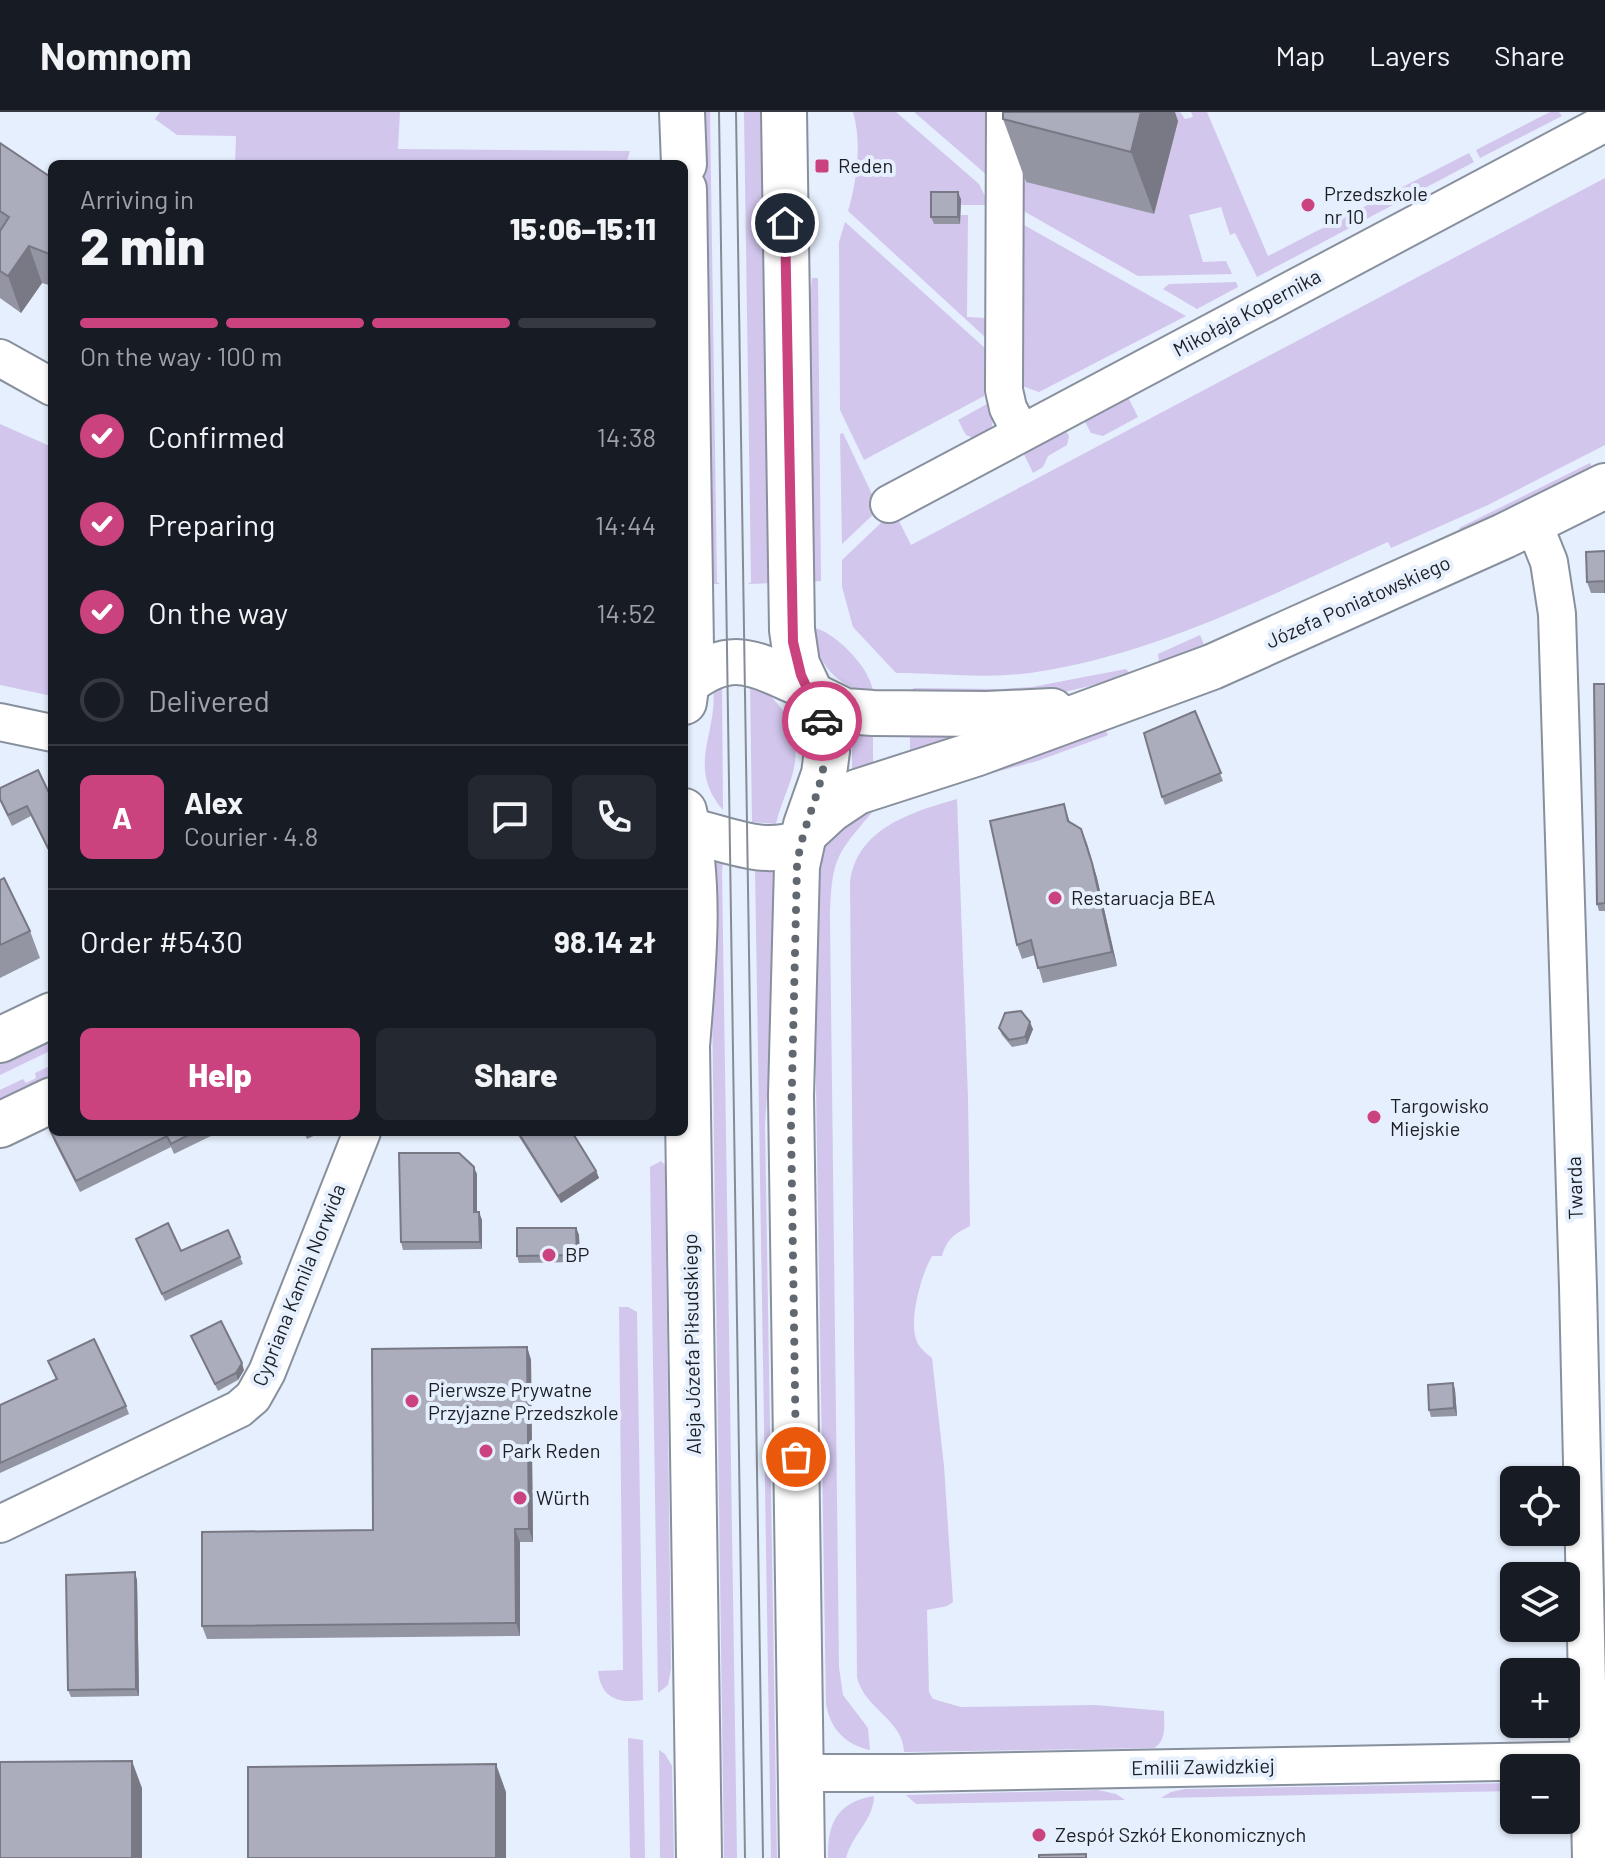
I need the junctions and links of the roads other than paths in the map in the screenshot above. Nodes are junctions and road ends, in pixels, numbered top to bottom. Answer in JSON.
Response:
{"nodes":[{"id":1,"x":682,"y":112,"type":"edge"},
{"id":2,"x":784,"y":112,"type":"edge"},
{"id":3,"x":1005,"y":112,"type":"edge"},
{"id":4,"x":1605,"y":123,"type":"edge"},
{"id":5,"x":684,"y":160,"type":"edge"},
{"id":6,"x":0,"y":358,"type":"edge"},
{"id":7,"x":48,"y":385,"type":"edge"},
{"id":8,"x":1021,"y":433,"type":"junction"},
{"id":9,"x":1605,"y":486,"type":"edge"},
{"id":10,"x":688,"y":504,"type":"edge"},
{"id":11,"x":889,"y":504,"type":"dead end"},
{"id":12,"x":1533,"y":522,"type":"junction"},
{"id":13,"x":688,"y":675,"type":"edge"},
{"id":14,"x":688,"y":690,"type":"edge"},
{"id":15,"x":808,"y":690,"type":"junction"},
{"id":16,"x":1106,"y":705,"type":"junction"},
{"id":17,"x":0,"y":722,"type":"edge"},
{"id":18,"x":48,"y":732,"type":"edge"},
{"id":19,"x":688,"y":825,"type":"edge"},
{"id":20,"x":802,"y":839,"type":"junction"},
{"id":21,"x":688,"y":840,"type":"edge"},
{"id":22,"x":688,"y":1014,"type":"edge"},
{"id":23,"x":48,"y":1017,"type":"edge"},
{"id":24,"x":0,"y":1040,"type":"edge"},
{"id":25,"x":48,"y":1102,"type":"edge"},
{"id":26,"x":0,"y":1125,"type":"edge"},
{"id":27,"x":360,"y":1136,"type":"edge"},
{"id":28,"x":688,"y":1136,"type":"edge"},
{"id":29,"x":0,"y":1524,"type":"edge"},
{"id":30,"x":1597,"y":1760,"type":"edge"},
{"id":31,"x":801,"y":1773,"type":"junction"},
{"id":32,"x":699,"y":1858,"type":"edge"},
{"id":33,"x":802,"y":1858,"type":"edge"},
{"id":34,"x":1591,"y":1858,"type":"edge"}],
"edges":[{"from":1,"to":5,"type":"street"},
{"from":2,"to":15,"type":"street"},
{"from":3,"to":8,"type":"street"},
{"from":4,"to":8,"type":"street","name":"Mikołaja Kopernika"},
{"from":6,"to":7,"type":"street"},
{"from":8,"to":11,"type":"street","name":"Mikołaja Kopernika"},
{"from":9,"to":12,"type":"street","name":"Józefa Poniatowskiego"},
{"from":10,"to":13,"type":"street"},
{"from":12,"to":16,"type":"street","name":"Józefa Poniatowskiego"},
{"from":12,"to":30,"type":"street","name":"Twarda"},
{"from":14,"to":15,"type":"street","name":"Józefa Poniatowskiego"},
{"from":15,"to":16,"type":"street","name":"Józefa Poniatowskiego"},
{"from":15,"to":20,"type":"street"},
{"from":16,"to":20,"type":"street","name":"Józefa Poniatowskiego"},
{"from":17,"to":18,"type":"street"},
{"from":19,"to":20,"type":"street"},
{"from":20,"to":31,"type":"street"},
{"from":21,"to":22,"type":"street","name":"Aleja Józefa Piłsudskiego"},
{"from":23,"to":24,"type":"street"},
{"from":25,"to":26,"type":"street"},
{"from":27,"to":29,"type":"street","name":"Cypriana Kamila Norwida"},
{"from":28,"to":32,"type":"street","name":"Aleja Józefa Piłsudskiego"},
{"from":30,"to":31,"type":"street","name":"Emilii Zawidzkiej"},
{"from":30,"to":34,"type":"street","name":"Twarda"},
{"from":31,"to":33,"type":"street"}]}
